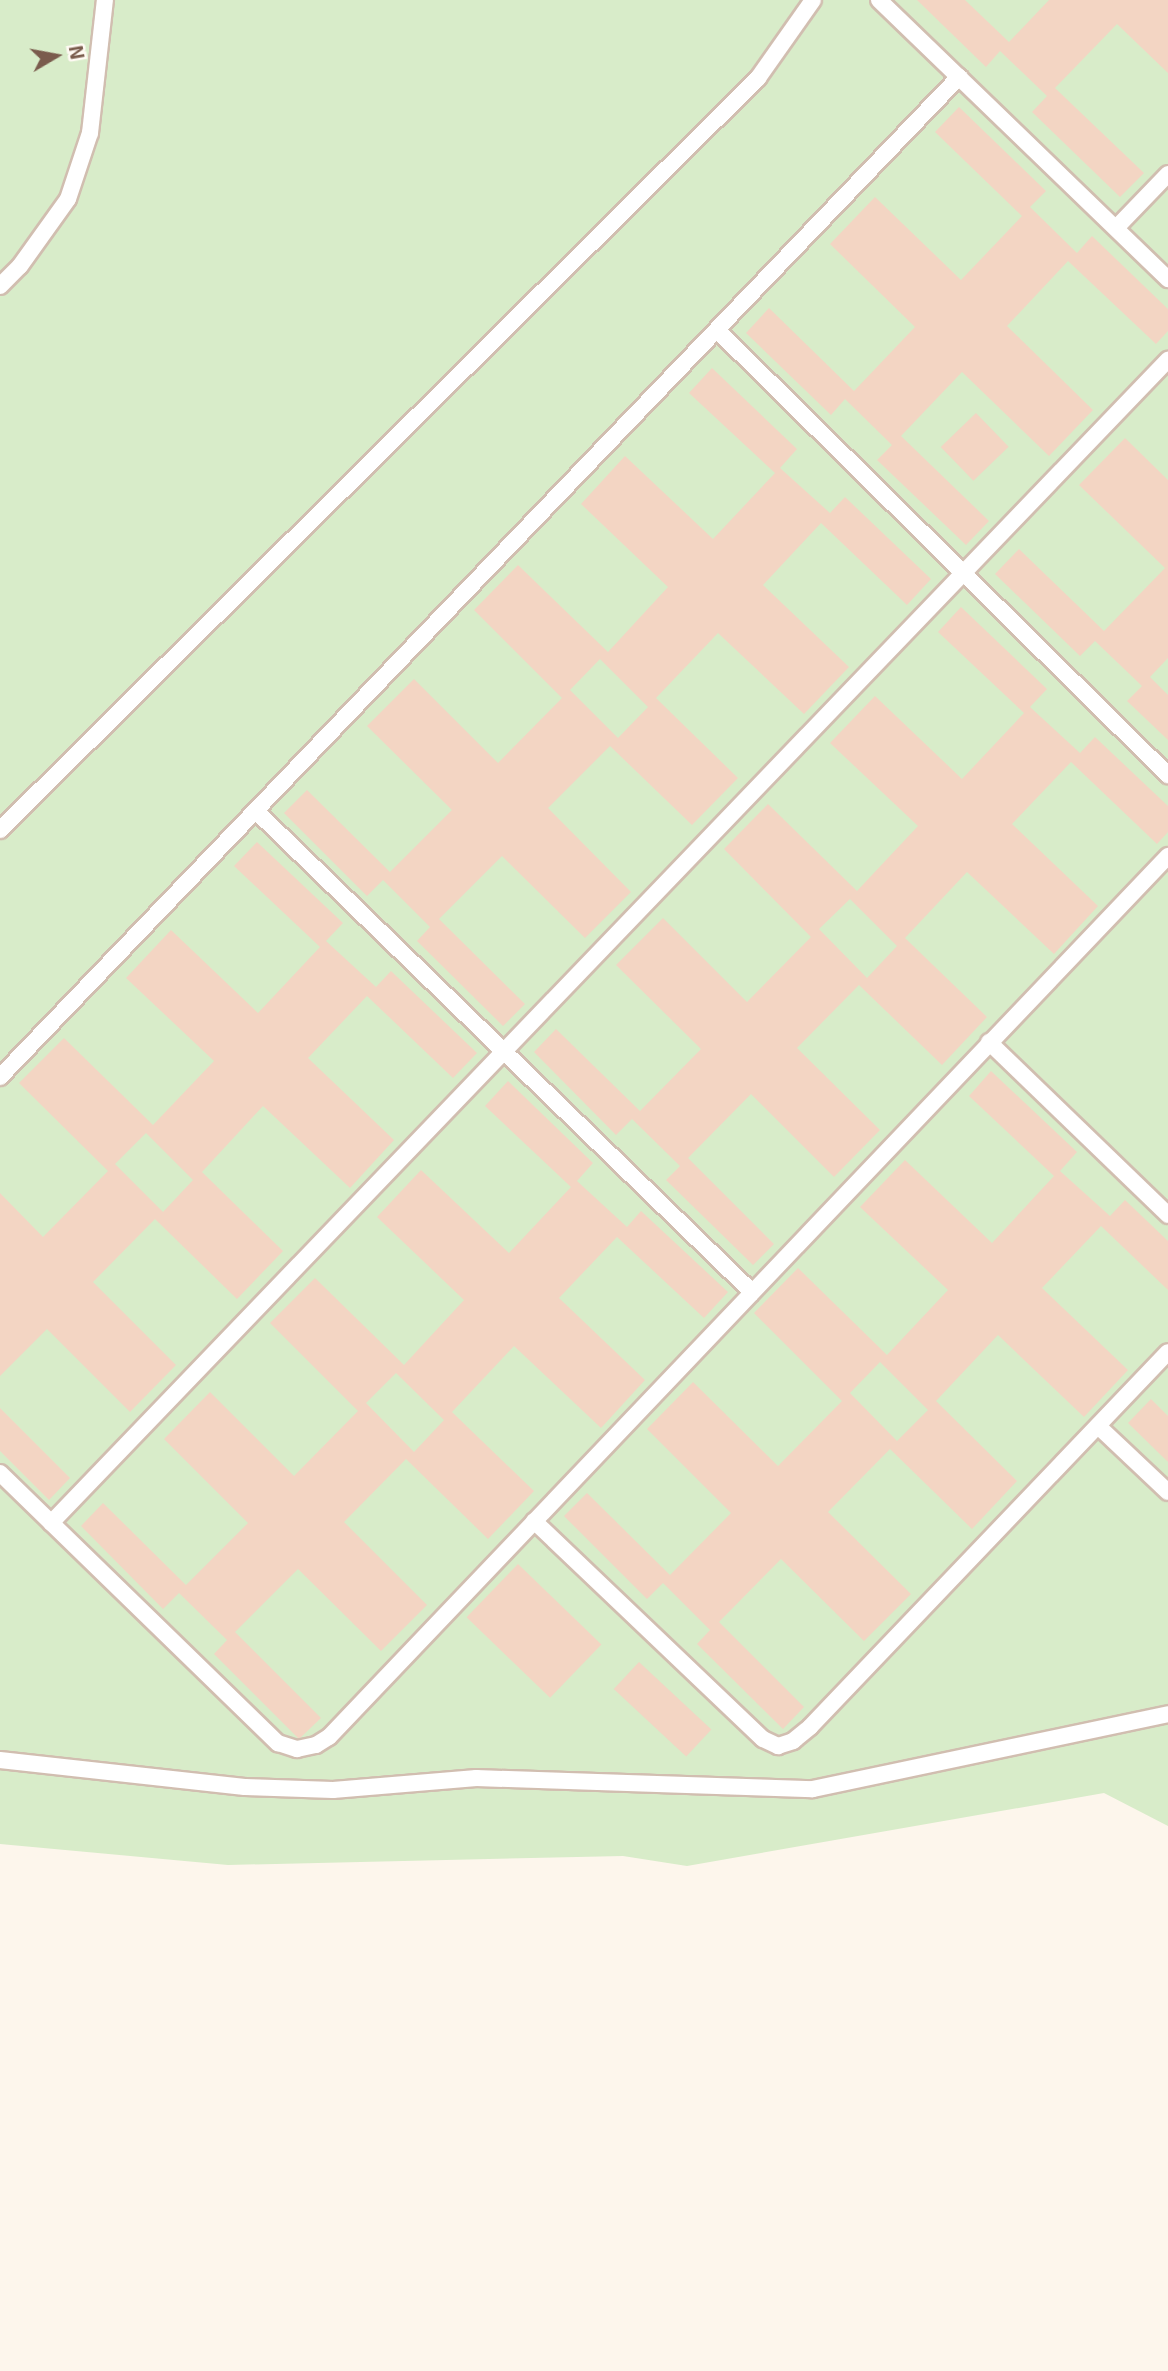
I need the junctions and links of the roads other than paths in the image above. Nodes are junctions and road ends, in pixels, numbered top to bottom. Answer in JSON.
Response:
{"nodes":[{"id":1,"x":106,"y":0,"type":"edge"},
{"id":2,"x":813,"y":0,"type":"edge"},
{"id":3,"x":879,"y":0,"type":"edge"},
{"id":4,"x":959,"y":77,"type":"junction"},
{"id":5,"x":1168,"y":174,"type":"edge"},
{"id":6,"x":1116,"y":228,"type":"junction"},
{"id":7,"x":1168,"y":279,"type":"edge"},
{"id":8,"x":0,"y":286,"type":"edge"},
{"id":9,"x":717,"y":330,"type":"junction"},
{"id":10,"x":1168,"y":360,"type":"edge"},
{"id":11,"x":964,"y":573,"type":"junction"},
{"id":12,"x":1168,"y":775,"type":"edge"},
{"id":13,"x":257,"y":811,"type":"junction"},
{"id":14,"x":0,"y":830,"type":"edge"},
{"id":15,"x":1168,"y":856,"type":"edge"},
{"id":16,"x":989,"y":1042,"type":"junction"},
{"id":17,"x":504,"y":1052,"type":"junction"},
{"id":18,"x":0,"y":1077,"type":"edge"},
{"id":19,"x":1168,"y":1215,"type":"edge"},
{"id":20,"x":752,"y":1292,"type":"junction"},
{"id":21,"x":1168,"y":1352,"type":"edge"},
{"id":22,"x":1098,"y":1426,"type":"junction"},
{"id":23,"x":0,"y":1473,"type":"edge"},
{"id":24,"x":1168,"y":1492,"type":"edge"},
{"id":25,"x":534,"y":1521,"type":"junction"},
{"id":26,"x":51,"y":1523,"type":"junction"},
{"id":27,"x":1168,"y":1714,"type":"edge"},
{"id":28,"x":0,"y":1759,"type":"edge"}],
"edges":[{"from":1,"to":8,"type":"lane"},
{"from":2,"to":14,"type":"lane"},
{"from":3,"to":4,"type":"lane"},
{"from":4,"to":6,"type":"lane"},
{"from":4,"to":9,"type":"lane"},
{"from":5,"to":6,"type":"lane"},
{"from":6,"to":7,"type":"lane"},
{"from":9,"to":11,"type":"lane"},
{"from":9,"to":13,"type":"lane"},
{"from":10,"to":11,"type":"lane"},
{"from":11,"to":12,"type":"lane"},
{"from":11,"to":17,"type":"lane"},
{"from":13,"to":17,"type":"lane"},
{"from":13,"to":18,"type":"lane"},
{"from":15,"to":16,"type":"lane"},
{"from":16,"to":19,"type":"lane"},
{"from":16,"to":20,"type":"lane"},
{"from":17,"to":20,"type":"lane"},
{"from":17,"to":26,"type":"lane"},
{"from":20,"to":25,"type":"lane"},
{"from":21,"to":22,"type":"lane"},
{"from":22,"to":24,"type":"lane"},
{"from":22,"to":25,"type":"lane"},
{"from":23,"to":26,"type":"lane"},
{"from":25,"to":26,"type":"lane"},
{"from":27,"to":28,"type":"lane"}]}
